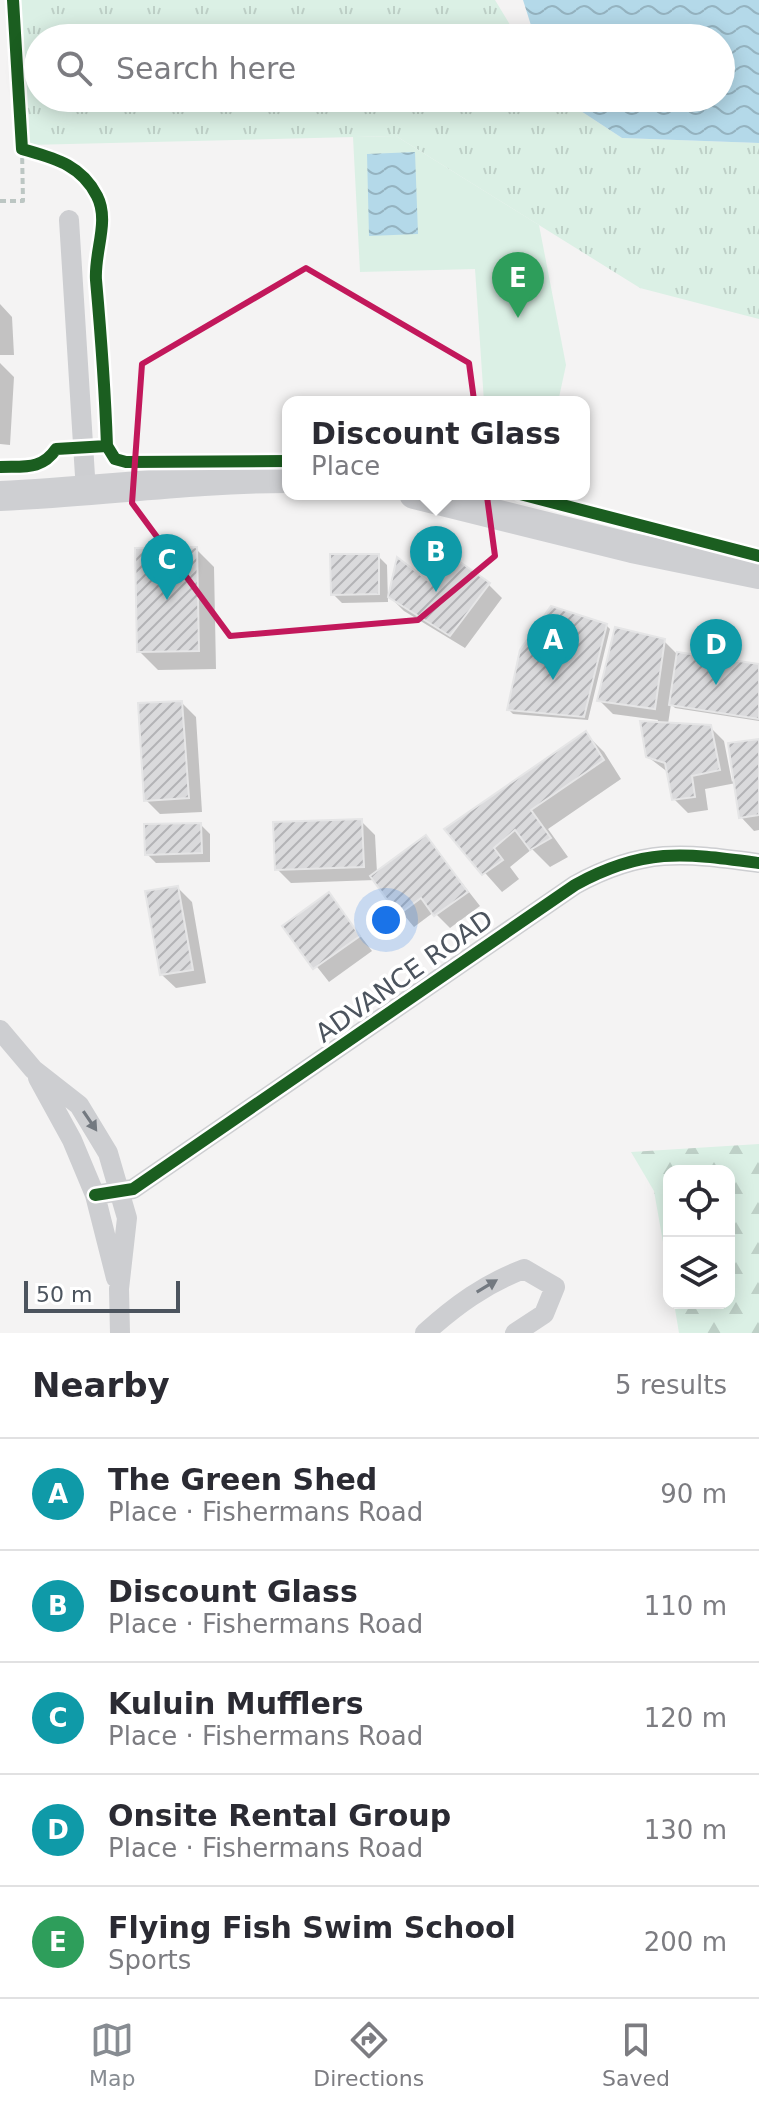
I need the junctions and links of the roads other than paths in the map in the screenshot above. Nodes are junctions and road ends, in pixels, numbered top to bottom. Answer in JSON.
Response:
{"nodes":[{"id":1,"x":69,"y":220,"type":"dead end"},
{"id":2,"x":282,"y":478,"type":"edge"},
{"id":3,"x":86,"y":492,"type":"junction"},
{"id":4,"x":0,"y":496,"type":"edge"},
{"id":5,"x":438,"y":500,"type":"edge"},
{"id":6,"x":759,"y":574,"type":"edge"},
{"id":7,"x":759,"y":863,"type":"edge"},
{"id":8,"x":0,"y":1030,"type":"edge"},
{"id":9,"x":33,"y":1069,"type":"junction"},
{"id":10,"x":122,"y":1191,"type":"junction"},
{"id":11,"x":95,"y":1195,"type":"junction"},
{"id":12,"x":119,"y":1289,"type":"junction"},
{"id":13,"x":120,"y":1333,"type":"edge"},
{"id":14,"x":425,"y":1333,"type":"edge"},
{"id":15,"x":515,"y":1333,"type":"edge"}],
"edges":[{"from":1,"to":3,"type":"street"},
{"from":2,"to":3,"type":"main road"},
{"from":3,"to":4,"type":"main road"},
{"from":5,"to":6,"type":"main road"},
{"from":7,"to":10,"type":"street","name":"ADVANCE ROAD"},
{"from":8,"to":9,"type":"street"},
{"from":9,"to":10,"type":"street","one_way":true},
{"from":9,"to":11,"type":"street"},
{"from":10,"to":11,"type":"street","name":"ADVANCE ROAD"},
{"from":10,"to":12,"type":"street"},
{"from":11,"to":12,"type":"street"},
{"from":12,"to":13,"type":"street"},
{"from":14,"to":15,"type":"street","one_way":true}]}
